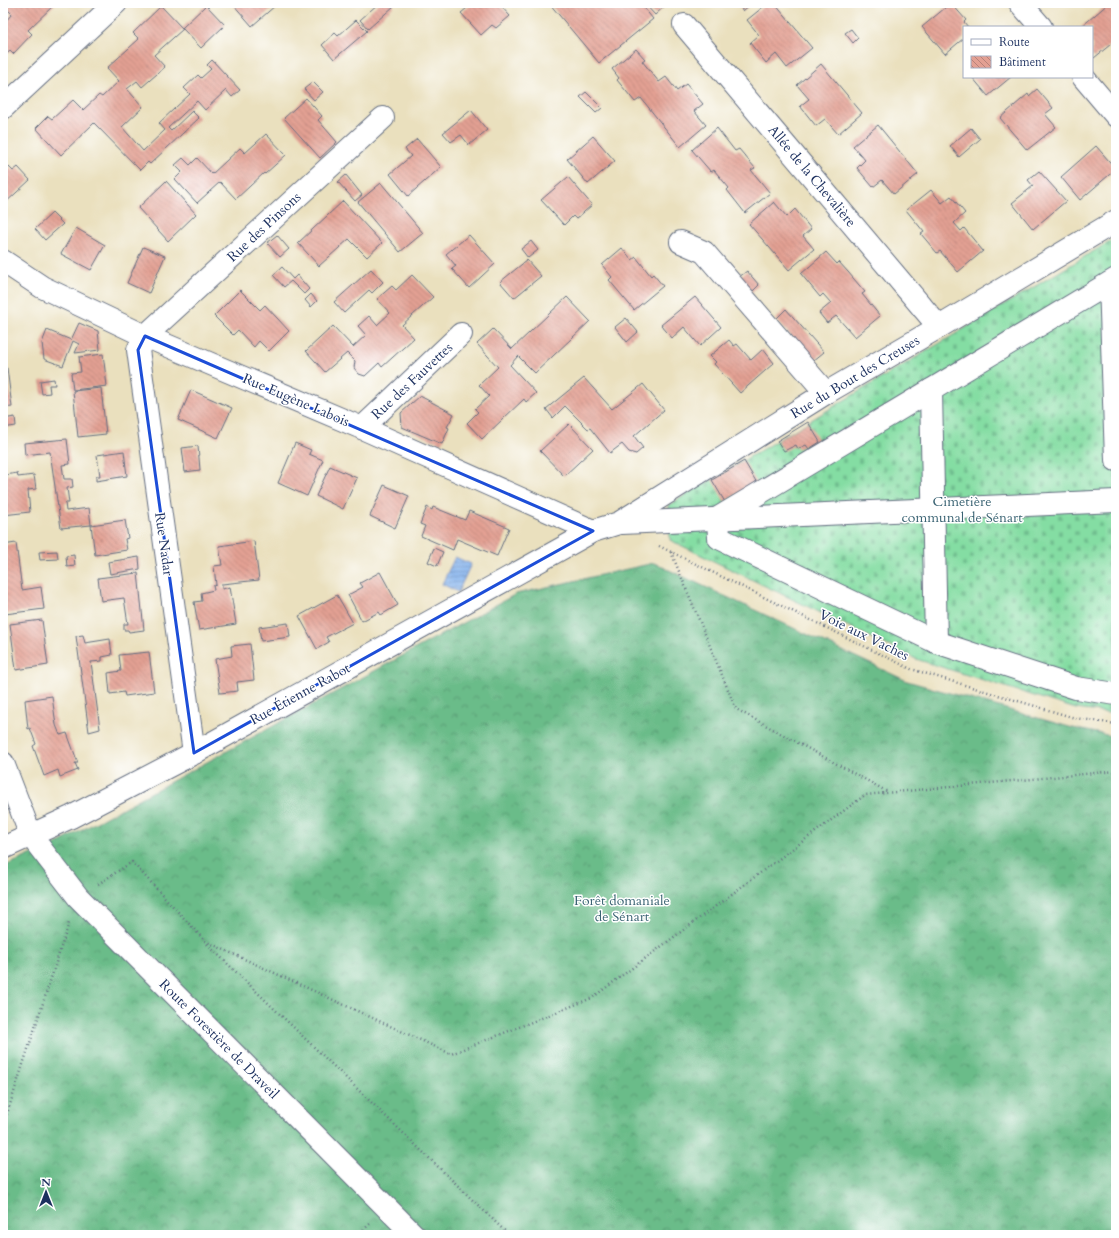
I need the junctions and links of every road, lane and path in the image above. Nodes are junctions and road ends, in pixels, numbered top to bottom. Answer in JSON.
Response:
{"nodes":[{"id":1,"x":116,"y":3,"type":"edge"},
{"id":2,"x":1020,"y":3,"type":"edge"},
{"id":3,"x":684,"y":25,"type":"dead end"},
{"id":4,"x":1040,"y":26,"type":"edge"},
{"id":5,"x":1084,"y":78,"type":"edge"},
{"id":6,"x":3,"y":108,"type":"edge"},
{"id":7,"x":1116,"y":116,"type":"edge"},
{"id":8,"x":382,"y":118,"type":"dead end"},
{"id":9,"x":1116,"y":221,"type":"edge"},
{"id":10,"x":681,"y":242,"type":"dead end"},
{"id":11,"x":3,"y":261,"type":"edge"},
{"id":12,"x":1113,"y":281,"type":"edge"},
{"id":13,"x":939,"y":327,"type":"junction"},
{"id":14,"x":461,"y":334,"type":"dead end"},
{"id":15,"x":146,"y":336,"type":"junction"},
{"id":16,"x":931,"y":390,"type":"junction"},
{"id":17,"x":826,"y":393,"type":"junction"},
{"id":18,"x":362,"y":428,"type":"junction"},
{"id":19,"x":1116,"y":460,"type":"edge"},
{"id":20,"x":1116,"y":502,"type":"edge"},
{"id":21,"x":934,"y":509,"type":"junction"},
{"id":22,"x":718,"y":518,"type":"junction"},
{"id":23,"x":619,"y":523,"type":"junction"},
{"id":24,"x":593,"y":531,"type":"junction"},
{"id":25,"x":658,"y":546,"type":"dead end"},
{"id":26,"x":670,"y":552,"type":"junction"},
{"id":27,"x":936,"y":642,"type":"junction"},
{"id":28,"x":1116,"y":694,"type":"edge"},
{"id":29,"x":1116,"y":724,"type":"edge"},
{"id":30,"x":194,"y":754,"type":"junction"},
{"id":31,"x":3,"y":763,"type":"edge"},
{"id":32,"x":1116,"y":771,"type":"edge"},
{"id":33,"x":888,"y":793,"type":"junction"},
{"id":34,"x":31,"y":836,"type":"junction"},
{"id":35,"x":3,"y":848,"type":"edge"},
{"id":36,"x":78,"y":897,"type":"junction"},
{"id":37,"x":205,"y":942,"type":"junction"},
{"id":38,"x":3,"y":1126,"type":"edge"},
{"id":39,"x":414,"y":1235,"type":"edge"},
{"id":40,"x":509,"y":1235,"type":"edge"}],
"edges":[{"from":1,"to":6,"type":"street"},
{"from":2,"to":4,"type":"street"},
{"from":3,"to":13,"type":"street","name":"Allée de la Chevalière"},
{"from":5,"to":7,"type":"street"},
{"from":8,"to":15,"type":"street","name":"Rue des Pinsons"},
{"from":9,"to":13,"type":"street","name":"Rue du Bout des Creuses"},
{"from":10,"to":17,"type":"street"},
{"from":11,"to":15,"type":"street","name":"Rue Eugène Labois"},
{"from":12,"to":16,"type":"street"},
{"from":12,"to":19,"type":"street"},
{"from":13,"to":17,"type":"street","name":"Rue du Bout des Creuses"},
{"from":14,"to":18,"type":"street","name":"Rue des Fauvettes"},
{"from":15,"to":18,"type":"street","name":"Rue Eugène Labois"},
{"from":15,"to":30,"type":"street","name":"Rue Nadar"},
{"from":16,"to":21,"type":"street"},
{"from":16,"to":22,"type":"street"},
{"from":17,"to":23,"type":"street","name":"Rue du Bout des Creuses"},
{"from":18,"to":24,"type":"street","name":"Rue Eugène Labois"},
{"from":20,"to":21,"type":"street"},
{"from":21,"to":22,"type":"street"},
{"from":21,"to":27,"type":"street"},
{"from":22,"to":23,"type":"street"},
{"from":22,"to":27,"type":"street"},
{"from":23,"to":24,"type":"street","name":"Rue du Bout des Creuses"},
{"from":24,"to":30,"type":"street","name":"Rue Étienne Rabot"},
{"from":25,"to":26,"type":"path","name":"Voie aux Vaches"},
{"from":26,"to":29,"type":"path","name":"Voie aux Vaches"},
{"from":26,"to":33,"type":"path"},
{"from":27,"to":28,"type":"street"},
{"from":30,"to":34,"type":"street","name":"Rue Étienne Rabot"},
{"from":31,"to":34,"type":"street","name":"Route Forestière de Draveil"},
{"from":32,"to":33,"type":"path"},
{"from":33,"to":37,"type":"path"},
{"from":34,"to":35,"type":"street","name":"Rue Étienne Rabot"},
{"from":34,"to":36,"type":"street","name":"Route Forestière de Draveil"},
{"from":36,"to":37,"type":"path"},
{"from":36,"to":38,"type":"path"},
{"from":36,"to":39,"type":"street","name":"Route Forestière de Draveil"},
{"from":37,"to":40,"type":"path"}]}
